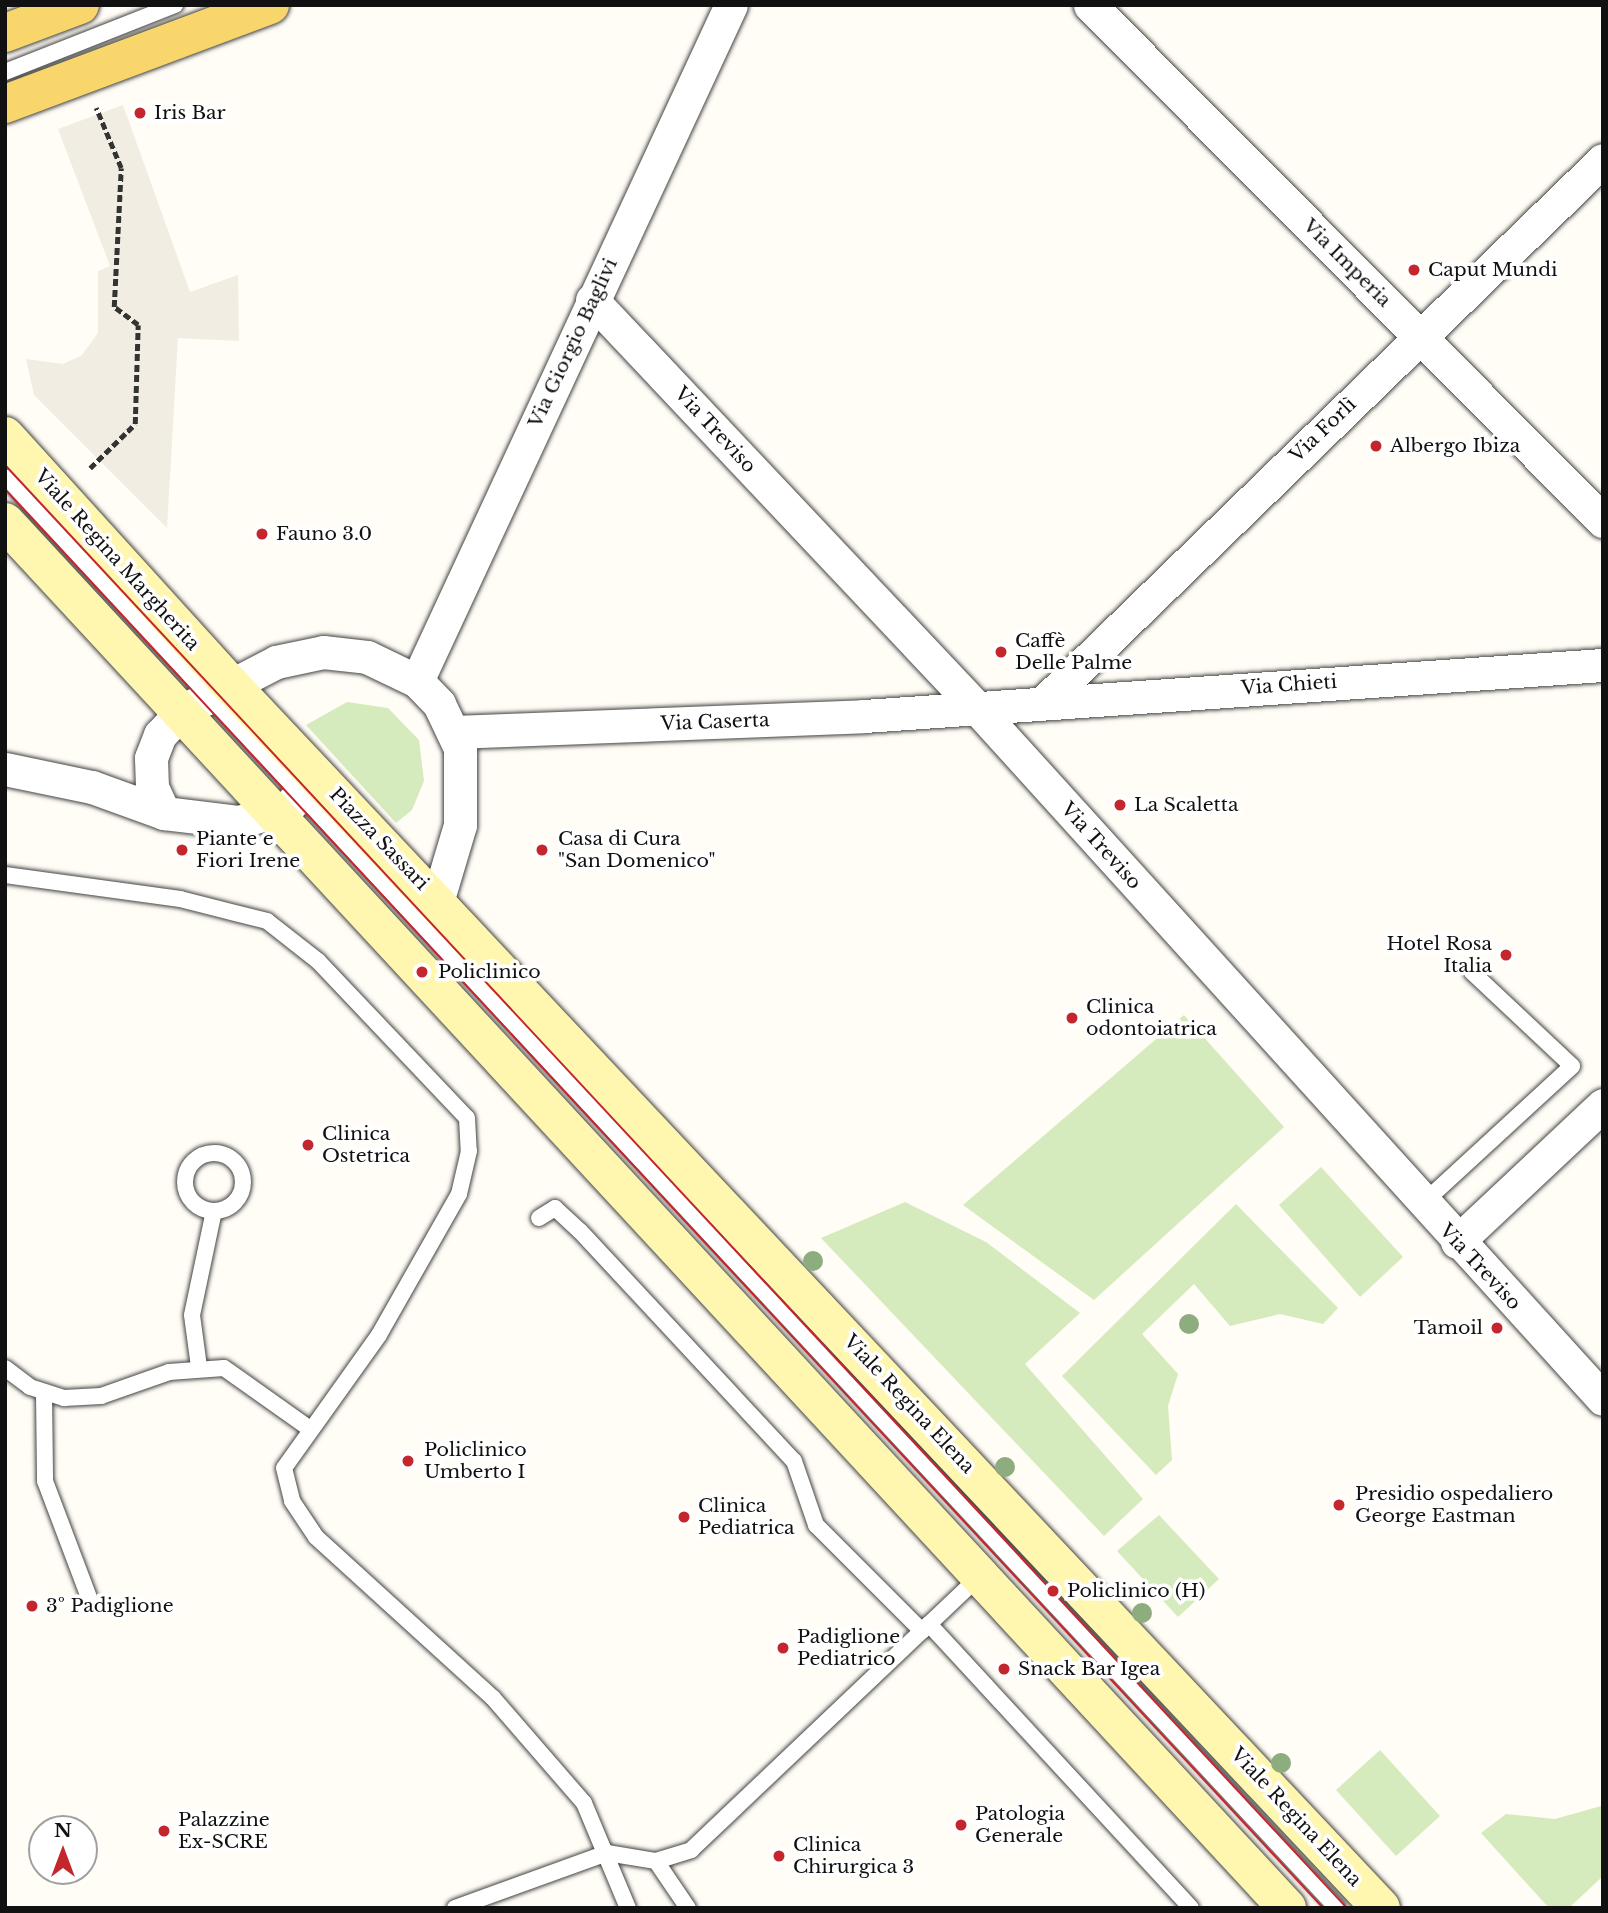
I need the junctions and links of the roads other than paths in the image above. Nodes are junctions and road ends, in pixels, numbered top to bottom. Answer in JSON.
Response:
{"nodes":[{"id":1,"x":80,"y":5,"type":"edge"},
{"id":2,"x":175,"y":5,"type":"edge"},
{"id":3,"x":270,"y":5,"type":"edge"},
{"id":4,"x":731,"y":5,"type":"edge"},
{"id":5,"x":1090,"y":5,"type":"edge"},
{"id":6,"x":5,"y":33,"type":"edge"},
{"id":7,"x":5,"y":72,"type":"edge"},
{"id":8,"x":5,"y":104,"type":"edge"},
{"id":9,"x":1603,"y":160,"type":"edge"},
{"id":10,"x":592,"y":300,"type":"junction"},
{"id":11,"x":1420,"y":337,"type":"junction"},
{"id":12,"x":5,"y":436,"type":"edge"},
{"id":13,"x":5,"y":477,"type":"edge"},
{"id":14,"x":1597,"y":504,"type":"edge"},
{"id":15,"x":5,"y":522,"type":"edge"},
{"id":16,"x":1603,"y":665,"type":"edge"},
{"id":17,"x":417,"y":681,"type":"junction"},
{"id":18,"x":207,"y":697,"type":"junction"},
{"id":19,"x":1045,"y":701,"type":"junction"},
{"id":20,"x":975,"y":706,"type":"junction"},
{"id":21,"x":454,"y":732,"type":"junction"},
{"id":22,"x":5,"y":769,"type":"edge"},
{"id":23,"x":296,"y":791,"type":"junction"},
{"id":24,"x":164,"y":813,"type":"junction"},
{"id":25,"x":5,"y":875,"type":"edge"},
{"id":26,"x":412,"y":914,"type":"junction"},
{"id":27,"x":1472,"y":972,"type":"dead end"},
{"id":28,"x":1603,"y":1105,"type":"edge"},
{"id":29,"x":1421,"y":1205,"type":"junction"},
{"id":30,"x":214,"y":1211,"type":"dead end"},
{"id":31,"x":539,"y":1218,"type":"dead end"},
{"id":32,"x":1457,"y":1242,"type":"junction"},
{"id":33,"x":199,"y":1367,"type":"junction"},
{"id":34,"x":5,"y":1368,"type":"edge"},
{"id":35,"x":44,"y":1394,"type":"junction"},
{"id":36,"x":1603,"y":1399,"type":"edge"},
{"id":37,"x":310,"y":1429,"type":"junction"},
{"id":38,"x":979,"y":1577,"type":"junction"},
{"id":39,"x":90,"y":1601,"type":"dead end"},
{"id":40,"x":925,"y":1628,"type":"junction"},
{"id":41,"x":607,"y":1853,"type":"junction"},
{"id":42,"x":656,"y":1861,"type":"junction"},
{"id":43,"x":485,"y":1902,"type":"edge"},
{"id":44,"x":455,"y":1908,"type":"edge"},
{"id":45,"x":628,"y":1908,"type":"edge"},
{"id":46,"x":688,"y":1908,"type":"edge"},
{"id":47,"x":1191,"y":1908,"type":"edge"},
{"id":48,"x":1287,"y":1908,"type":"edge"},
{"id":49,"x":1337,"y":1908,"type":"edge"},
{"id":50,"x":1381,"y":1908,"type":"edge"}],
"edges":[{"from":1,"to":6,"type":"main road"},
{"from":2,"to":7,"type":"lane"},
{"from":3,"to":8,"type":"main road"},
{"from":4,"to":10,"type":"street","name":"Via Giorgio Baglivi"},
{"from":5,"to":11,"type":"street","name":"Via Imperia"},
{"from":9,"to":11,"type":"street","name":"Via Forlì"},
{"from":10,"to":17,"type":"street","name":"Via Giorgio Baglivi"},
{"from":10,"to":20,"type":"street","name":"Via Treviso"},
{"from":11,"to":14,"type":"street","name":"Via Imperia"},
{"from":11,"to":19,"type":"street","name":"Via Forlì"},
{"from":12,"to":18,"type":"main road","name":"Viale Regina Margherita"},
{"from":13,"to":18,"type":"lane","name":"Viale Regina Margherita"},
{"from":15,"to":18,"type":"main road"},
{"from":16,"to":19,"type":"street","name":"Via Chieti"},
{"from":17,"to":18,"type":"street","name":"Piazza Sassari"},
{"from":17,"to":21,"type":"street","name":"Piazza Sassari"},
{"from":18,"to":23,"type":"main road","name":"Piazza Sassari"},
{"from":18,"to":23,"type":"main road","name":"Piazza Sassari"},
{"from":18,"to":24,"type":"street","name":"Piazza Sassari"},
{"from":19,"to":20,"type":"street","name":"Via Chieti"},
{"from":20,"to":21,"type":"street","name":"Via Caserta"},
{"from":20,"to":29,"type":"street","name":"Via Treviso"},
{"from":21,"to":26,"type":"street","name":"Piazza Sassari"},
{"from":22,"to":24,"type":"street"},
{"from":23,"to":24,"type":"street"},
{"from":23,"to":26,"type":"main road","name":"Piazza Sassari"},
{"from":23,"to":26,"type":"main road","name":"Piazza Sassari"},
{"from":25,"to":37,"type":"lane"},
{"from":26,"to":38,"type":"main road"},
{"from":26,"to":49,"type":"lane","name":"Viale Regina Elena"},
{"from":26,"to":50,"type":"main road","name":"Viale Regina Elena"},
{"from":27,"to":29,"type":"lane"},
{"from":28,"to":32,"type":"street"},
{"from":29,"to":32,"type":"street","name":"Via Treviso"},
{"from":30,"to":33,"type":"lane"},
{"from":31,"to":40,"type":"lane"},
{"from":32,"to":36,"type":"street","name":"Via Treviso"},
{"from":33,"to":35,"type":"lane"},
{"from":33,"to":37,"type":"lane"},
{"from":34,"to":35,"type":"lane"},
{"from":35,"to":39,"type":"lane"},
{"from":37,"to":41,"type":"lane"},
{"from":38,"to":40,"type":"lane"},
{"from":38,"to":48,"type":"main road"},
{"from":40,"to":42,"type":"lane"},
{"from":40,"to":47,"type":"lane"},
{"from":41,"to":42,"type":"lane"},
{"from":41,"to":43,"type":"lane"},
{"from":41,"to":45,"type":"lane"},
{"from":42,"to":46,"type":"lane"},
{"from":43,"to":44,"type":"lane"}]}
